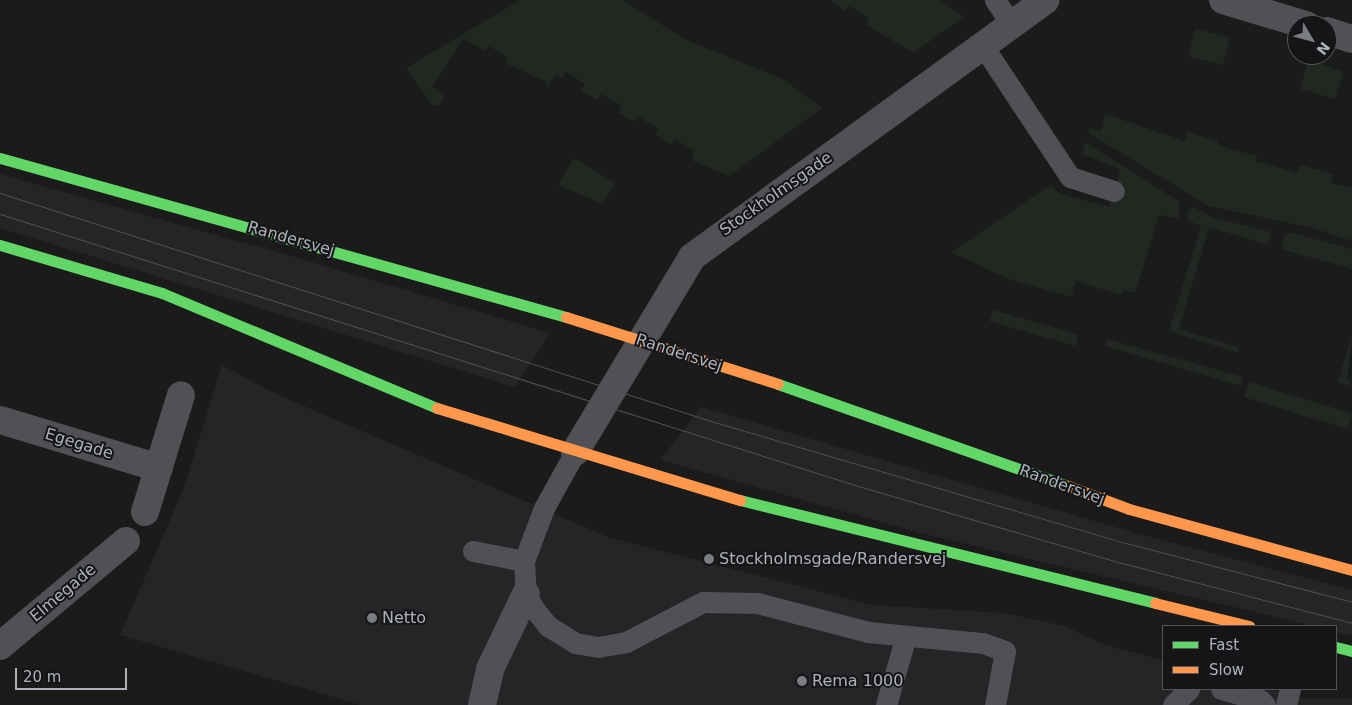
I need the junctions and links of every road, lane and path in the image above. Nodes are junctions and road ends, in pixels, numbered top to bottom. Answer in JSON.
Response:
{"nodes":[{"id":1,"x":995,"y":0,"type":"edge"},
{"id":2,"x":1046,"y":0,"type":"edge"},
{"id":3,"x":1223,"y":0,"type":"edge"},
{"id":4,"x":1287,"y":19,"type":"edge"},
{"id":5,"x":1012,"y":25,"type":"junction"},
{"id":6,"x":1337,"y":34,"type":"edge"},
{"id":7,"x":1352,"y":39,"type":"edge"},
{"id":8,"x":983,"y":46,"type":"junction"},
{"id":9,"x":0,"y":158,"type":"edge"},
{"id":10,"x":1114,"y":191,"type":"dead end"},
{"id":11,"x":0,"y":245,"type":"edge"},
{"id":12,"x":640,"y":341,"type":"junction"},
{"id":13,"x":181,"y":395,"type":"dead end"},
{"id":14,"x":0,"y":420,"type":"edge"},
{"id":15,"x":575,"y":452,"type":"junction"},
{"id":16,"x":158,"y":468,"type":"junction"},
{"id":17,"x":145,"y":512,"type":"dead end"},
{"id":18,"x":126,"y":541,"type":"dead end"},
{"id":19,"x":473,"y":550,"type":"dead end"},
{"id":20,"x":524,"y":561,"type":"junction"},
{"id":21,"x":1352,"y":570,"type":"edge"},
{"id":22,"x":526,"y":594,"type":"junction"},
{"id":23,"x":1245,"y":625,"type":"edge"},
{"id":24,"x":906,"y":636,"type":"junction"},
{"id":25,"x":0,"y":646,"type":"edge"},
{"id":26,"x":1337,"y":647,"type":"edge"},
{"id":27,"x":1352,"y":651,"type":"edge"},
{"id":28,"x":1188,"y":690,"type":"edge"},
{"id":29,"x":1225,"y":690,"type":"edge"},
{"id":30,"x":1290,"y":690,"type":"edge"},
{"id":31,"x":482,"y":705,"type":"edge"},
{"id":32,"x":886,"y":705,"type":"edge"},
{"id":33,"x":995,"y":705,"type":"edge"},
{"id":34,"x":1173,"y":705,"type":"edge"},
{"id":35,"x":1265,"y":705,"type":"edge"},
{"id":36,"x":1286,"y":705,"type":"edge"}],
"edges":[{"from":1,"to":5,"type":"lane"},
{"from":2,"to":5,"type":"street","name":"Stockholmsgade"},
{"from":3,"to":4,"type":"street"},
{"from":5,"to":8,"type":"street","name":"Stockholmsgade"},
{"from":6,"to":7,"type":"street"},
{"from":8,"to":10,"type":"lane"},
{"from":8,"to":12,"type":"street","name":"Stockholmsgade"},
{"from":9,"to":12,"type":"street","name":"Randersvej"},
{"from":11,"to":15,"type":"street"},
{"from":12,"to":15,"type":"street","name":"Stockholmsgade"},
{"from":12,"to":21,"type":"street","name":"Randersvej"},
{"from":13,"to":16,"type":"street"},
{"from":14,"to":16,"type":"street","name":"Egegade"},
{"from":15,"to":20,"type":"lane"},
{"from":15,"to":23,"type":"street"},
{"from":16,"to":17,"type":"street"},
{"from":18,"to":25,"type":"street","name":"Elmegade"},
{"from":19,"to":20,"type":"lane"},
{"from":20,"to":22,"type":"lane"},
{"from":22,"to":24,"type":"lane"},
{"from":22,"to":31,"type":"street"},
{"from":24,"to":32,"type":"lane"},
{"from":24,"to":33,"type":"lane"},
{"from":26,"to":27,"type":"street"},
{"from":28,"to":34,"type":"lane"},
{"from":29,"to":35,"type":"lane"},
{"from":30,"to":36,"type":"lane"}]}
